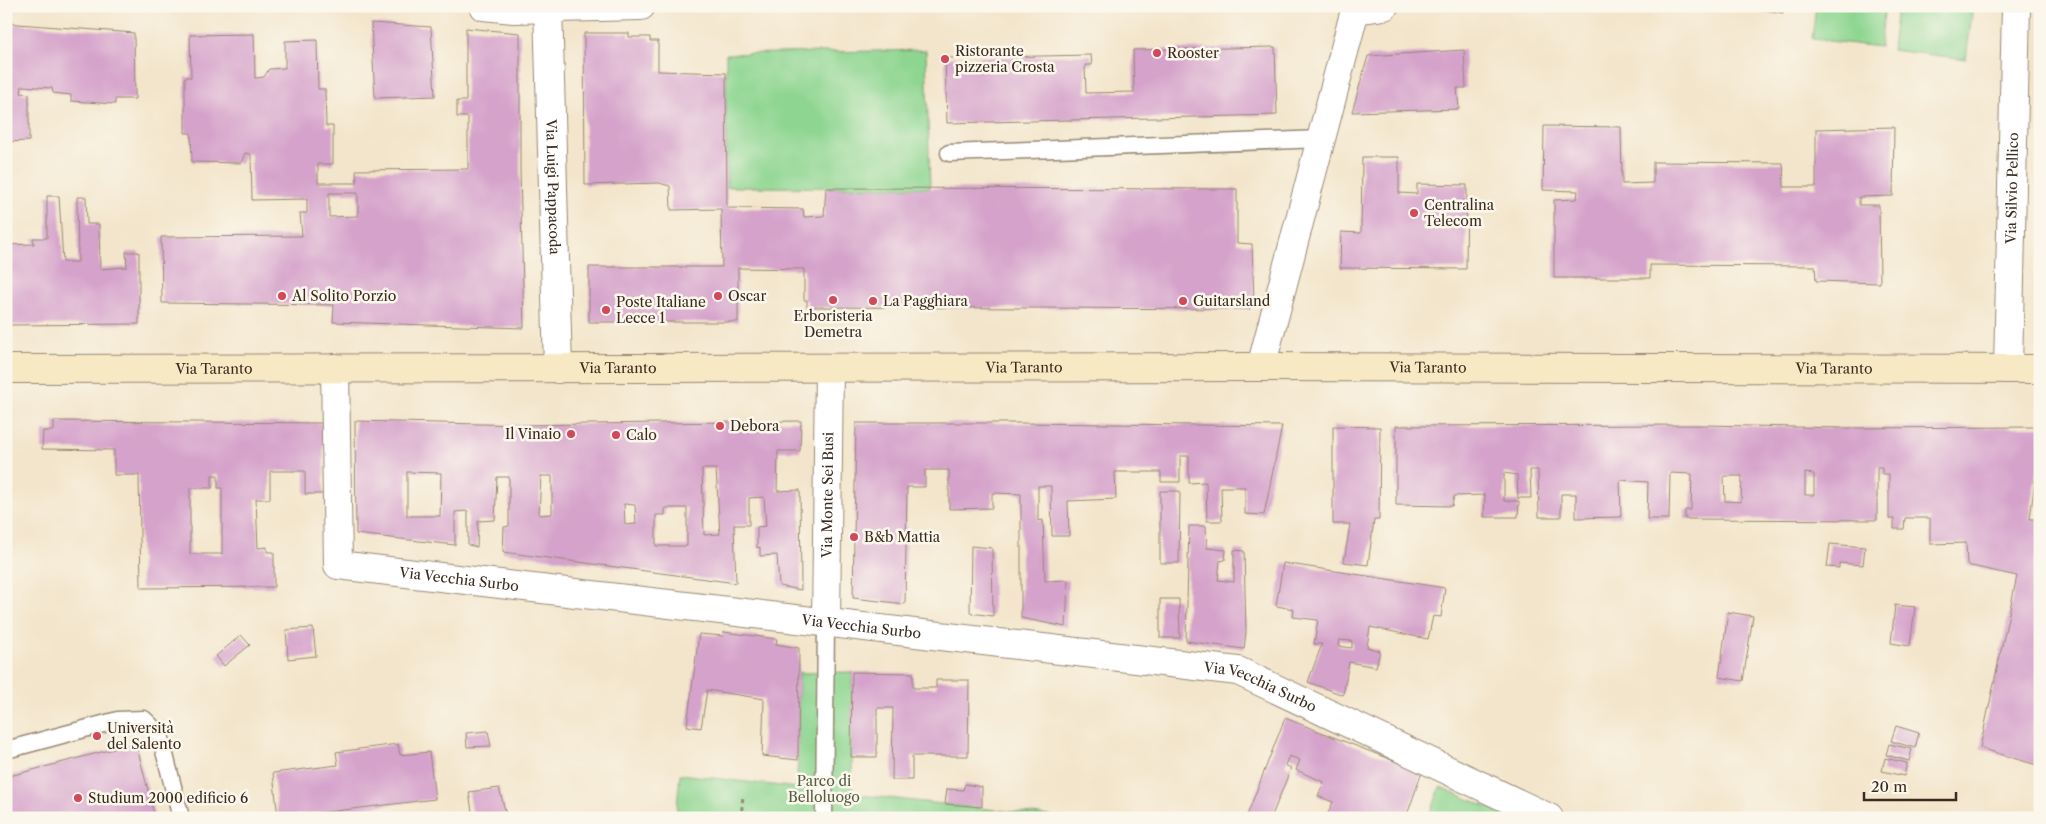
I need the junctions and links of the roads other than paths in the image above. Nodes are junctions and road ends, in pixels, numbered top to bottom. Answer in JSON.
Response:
{"nodes":[{"id":1,"x":483,"y":6,"type":"edge"},
{"id":2,"x":641,"y":6,"type":"edge"},
{"id":3,"x":1384,"y":6,"type":"edge"},
{"id":4,"x":2016,"y":6,"type":"edge"},
{"id":5,"x":548,"y":7,"type":"edge"},
{"id":6,"x":1347,"y":8,"type":"edge"},
{"id":7,"x":1321,"y":139,"type":"junction"},
{"id":8,"x":949,"y":153,"type":"dead end"},
{"id":9,"x":1261,"y":367,"type":"junction"},
{"id":10,"x":335,"y":368,"type":"junction"},
{"id":11,"x":829,"y":368,"type":"junction"},
{"id":12,"x":6,"y":369,"type":"edge"},
{"id":13,"x":558,"y":369,"type":"junction"},
{"id":14,"x":2008,"y":369,"type":"junction"},
{"id":15,"x":2040,"y":369,"type":"edge"},
{"id":16,"x":826,"y":623,"type":"junction"},
{"id":17,"x":6,"y":750,"type":"edge"},
{"id":18,"x":1515,"y":811,"type":"edge"},
{"id":19,"x":182,"y":818,"type":"edge"},
{"id":20,"x":824,"y":818,"type":"edge"},
{"id":21,"x":1549,"y":818,"type":"edge"}],
"edges":[{"from":1,"to":5,"type":"street"},
{"from":2,"to":5,"type":"street"},
{"from":3,"to":6,"type":"street"},
{"from":4,"to":14,"type":"street","name":"Via Silvio Pellico"},
{"from":5,"to":13,"type":"street","name":"Via Luigi Pappacoda"},
{"from":6,"to":7,"type":"street"},
{"from":7,"to":8,"type":"lane"},
{"from":7,"to":9,"type":"street"},
{"from":9,"to":11,"type":"main road","name":"Via Taranto"},
{"from":9,"to":14,"type":"main road","name":"Via Taranto"},
{"from":10,"to":12,"type":"main road","name":"Via Taranto"},
{"from":10,"to":13,"type":"main road","name":"Via Taranto"},
{"from":10,"to":16,"type":"street","name":"Via Vecchia Surbo"},
{"from":11,"to":13,"type":"main road","name":"Via Taranto"},
{"from":11,"to":16,"type":"street","name":"Via Monte Sei Busi"},
{"from":14,"to":15,"type":"main road","name":"Via Taranto"},
{"from":16,"to":18,"type":"street","name":"Via Vecchia Surbo"},
{"from":16,"to":20,"type":"lane"},
{"from":17,"to":19,"type":"lane"},
{"from":18,"to":21,"type":"street","name":"Via Vecchia Surbo"}]}
